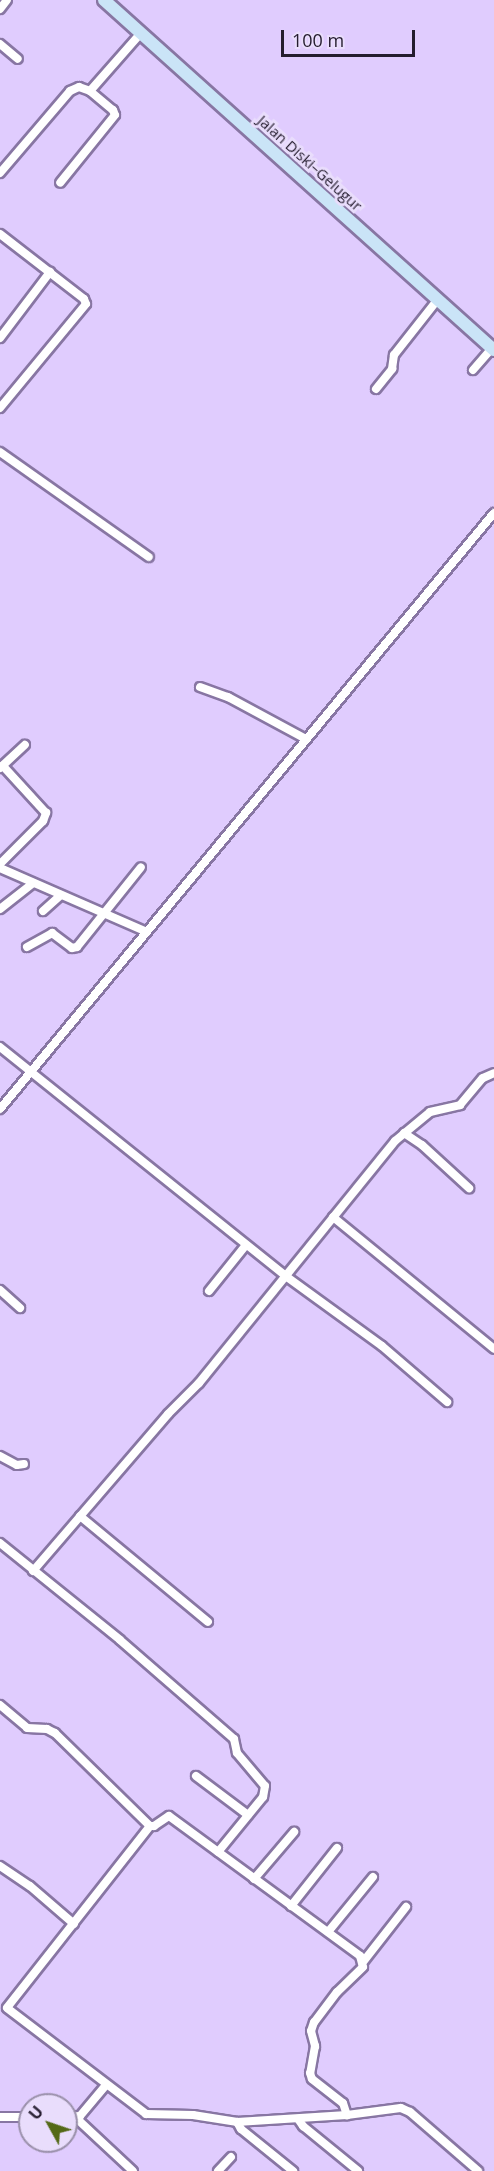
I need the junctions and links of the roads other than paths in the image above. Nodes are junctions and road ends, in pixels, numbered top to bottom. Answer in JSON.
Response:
{"nodes":[{"id":1,"x":8,"y":0,"type":"edge"},
{"id":2,"x":104,"y":0,"type":"edge"},
{"id":3,"x":0,"y":9,"type":"edge"},
{"id":4,"x":141,"y":33,"type":"junction"},
{"id":5,"x":0,"y":44,"type":"edge"},
{"id":6,"x":18,"y":59,"type":"dead end"},
{"id":7,"x":90,"y":91,"type":"junction"},
{"id":8,"x":0,"y":173,"type":"edge"},
{"id":9,"x":60,"y":183,"type":"dead end"},
{"id":10,"x":0,"y":234,"type":"edge"},
{"id":11,"x":50,"y":272,"type":"junction"},
{"id":12,"x":438,"y":299,"type":"junction"},
{"id":13,"x":0,"y":338,"type":"edge"},
{"id":14,"x":493,"y":349,"type":"edge"},
{"id":15,"x":473,"y":370,"type":"dead end"},
{"id":16,"x":376,"y":389,"type":"dead end"},
{"id":17,"x":0,"y":408,"type":"edge"},
{"id":18,"x":0,"y":452,"type":"edge"},
{"id":19,"x":494,"y":513,"type":"edge"},
{"id":20,"x":149,"y":557,"type":"dead end"},
{"id":21,"x":200,"y":687,"type":"dead end"},
{"id":22,"x":306,"y":739,"type":"junction"},
{"id":23,"x":25,"y":745,"type":"dead end"},
{"id":24,"x":1,"y":767,"type":"edge"},
{"id":25,"x":0,"y":864,"type":"edge"},
{"id":26,"x":141,"y":867,"type":"dead end"},
{"id":27,"x":0,"y":868,"type":"edge"},
{"id":28,"x":33,"y":883,"type":"junction"},
{"id":29,"x":61,"y":895,"type":"junction"},
{"id":30,"x":0,"y":909,"type":"edge"},
{"id":31,"x":43,"y":911,"type":"dead end"},
{"id":32,"x":105,"y":912,"type":"junction"},
{"id":33,"x":147,"y":932,"type":"junction"},
{"id":34,"x":27,"y":947,"type":"dead end"},
{"id":35,"x":0,"y":1047,"type":"edge"},
{"id":36,"x":31,"y":1072,"type":"junction"},
{"id":37,"x":494,"y":1073,"type":"edge"},
{"id":38,"x":0,"y":1109,"type":"edge"},
{"id":39,"x":404,"y":1133,"type":"junction"},
{"id":40,"x":469,"y":1188,"type":"dead end"},
{"id":41,"x":333,"y":1217,"type":"junction"},
{"id":42,"x":246,"y":1245,"type":"junction"},
{"id":43,"x":287,"y":1277,"type":"junction"},
{"id":44,"x":0,"y":1290,"type":"edge"},
{"id":45,"x":209,"y":1290,"type":"dead end"},
{"id":46,"x":20,"y":1308,"type":"dead end"},
{"id":47,"x":494,"y":1349,"type":"edge"},
{"id":48,"x":447,"y":1402,"type":"dead end"},
{"id":49,"x":0,"y":1456,"type":"edge"},
{"id":50,"x":24,"y":1464,"type":"dead end"},
{"id":51,"x":80,"y":1516,"type":"junction"},
{"id":52,"x":0,"y":1543,"type":"edge"},
{"id":53,"x":33,"y":1571,"type":"junction"},
{"id":54,"x":208,"y":1622,"type":"dead end"},
{"id":55,"x":0,"y":1705,"type":"edge"},
{"id":56,"x":196,"y":1776,"type":"dead end"},
{"id":57,"x":248,"y":1815,"type":"junction"},
{"id":58,"x":150,"y":1826,"type":"junction"},
{"id":59,"x":294,"y":1832,"type":"dead end"},
{"id":60,"x":337,"y":1848,"type":"dead end"},
{"id":61,"x":218,"y":1852,"type":"junction"},
{"id":62,"x":0,"y":1866,"type":"edge"},
{"id":63,"x":373,"y":1877,"type":"dead end"},
{"id":64,"x":254,"y":1879,"type":"junction"},
{"id":65,"x":291,"y":1906,"type":"junction"},
{"id":66,"x":406,"y":1907,"type":"dead end"},
{"id":67,"x":74,"y":1924,"type":"junction"},
{"id":68,"x":328,"y":1932,"type":"junction"},
{"id":69,"x":363,"y":1962,"type":"junction"},
{"id":70,"x":106,"y":2085,"type":"junction"},
{"id":71,"x":78,"y":2114,"type":"edge"},
{"id":72,"x":347,"y":2115,"type":"junction"},
{"id":73,"x":0,"y":2117,"type":"edge"},
{"id":74,"x":18,"y":2117,"type":"edge"},
{"id":75,"x":298,"y":2119,"type":"junction"},
{"id":76,"x":237,"y":2122,"type":"junction"},
{"id":77,"x":78,"y":2124,"type":"edge"},
{"id":78,"x":231,"y":2157,"type":"dead end"},
{"id":79,"x":133,"y":2171,"type":"edge"},
{"id":80,"x":218,"y":2171,"type":"edge"},
{"id":81,"x":293,"y":2171,"type":"edge"},
{"id":82,"x":358,"y":2171,"type":"edge"},
{"id":83,"x":478,"y":2171,"type":"edge"}],
"edges":[{"from":1,"to":3,"type":"street"},
{"from":2,"to":4,"type":"main road","name":"Jalan Diski–Gelugur"},
{"from":4,"to":7,"type":"street"},
{"from":4,"to":12,"type":"main road","name":"Jalan Diski–Gelugur"},
{"from":5,"to":6,"type":"street"},
{"from":7,"to":8,"type":"street"},
{"from":7,"to":9,"type":"street"},
{"from":10,"to":11,"type":"street"},
{"from":11,"to":13,"type":"street"},
{"from":11,"to":17,"type":"street"},
{"from":12,"to":14,"type":"main road","name":"Jalan Diski–Gelugur"},
{"from":12,"to":16,"type":"street"},
{"from":14,"to":15,"type":"street"},
{"from":18,"to":20,"type":"street"},
{"from":19,"to":22,"type":"street"},
{"from":21,"to":22,"type":"street"},
{"from":22,"to":33,"type":"street"},
{"from":23,"to":24,"type":"street"},
{"from":24,"to":25,"type":"street"},
{"from":26,"to":32,"type":"street"},
{"from":27,"to":28,"type":"street"},
{"from":28,"to":29,"type":"street"},
{"from":28,"to":30,"type":"street"},
{"from":29,"to":31,"type":"street"},
{"from":29,"to":32,"type":"street"},
{"from":32,"to":33,"type":"street"},
{"from":32,"to":34,"type":"street"},
{"from":33,"to":36,"type":"street"},
{"from":35,"to":36,"type":"street"},
{"from":36,"to":38,"type":"street"},
{"from":36,"to":42,"type":"street"},
{"from":37,"to":39,"type":"street"},
{"from":39,"to":40,"type":"street"},
{"from":39,"to":41,"type":"street"},
{"from":41,"to":43,"type":"street"},
{"from":41,"to":47,"type":"street"},
{"from":42,"to":43,"type":"street"},
{"from":42,"to":45,"type":"street"},
{"from":43,"to":48,"type":"street"},
{"from":43,"to":51,"type":"street"},
{"from":44,"to":46,"type":"street"},
{"from":49,"to":50,"type":"street"},
{"from":51,"to":53,"type":"street"},
{"from":51,"to":54,"type":"street"},
{"from":52,"to":53,"type":"street"},
{"from":53,"to":57,"type":"street"},
{"from":55,"to":58,"type":"street"},
{"from":56,"to":57,"type":"street"},
{"from":57,"to":61,"type":"street"},
{"from":58,"to":61,"type":"street"},
{"from":58,"to":67,"type":"street"},
{"from":59,"to":64,"type":"street"},
{"from":60,"to":65,"type":"street"},
{"from":61,"to":64,"type":"street"},
{"from":62,"to":67,"type":"street"},
{"from":63,"to":68,"type":"street"},
{"from":64,"to":65,"type":"street"},
{"from":65,"to":68,"type":"street"},
{"from":66,"to":69,"type":"street"},
{"from":67,"to":70,"type":"street"},
{"from":68,"to":69,"type":"street"},
{"from":69,"to":72,"type":"street"},
{"from":70,"to":71,"type":"street"},
{"from":70,"to":76,"type":"street"},
{"from":72,"to":75,"type":"street"},
{"from":72,"to":83,"type":"street"},
{"from":73,"to":74,"type":"street"},
{"from":75,"to":76,"type":"street"},
{"from":75,"to":82,"type":"street"},
{"from":76,"to":81,"type":"street"},
{"from":77,"to":79,"type":"street"},
{"from":78,"to":80,"type":"street"}]}
